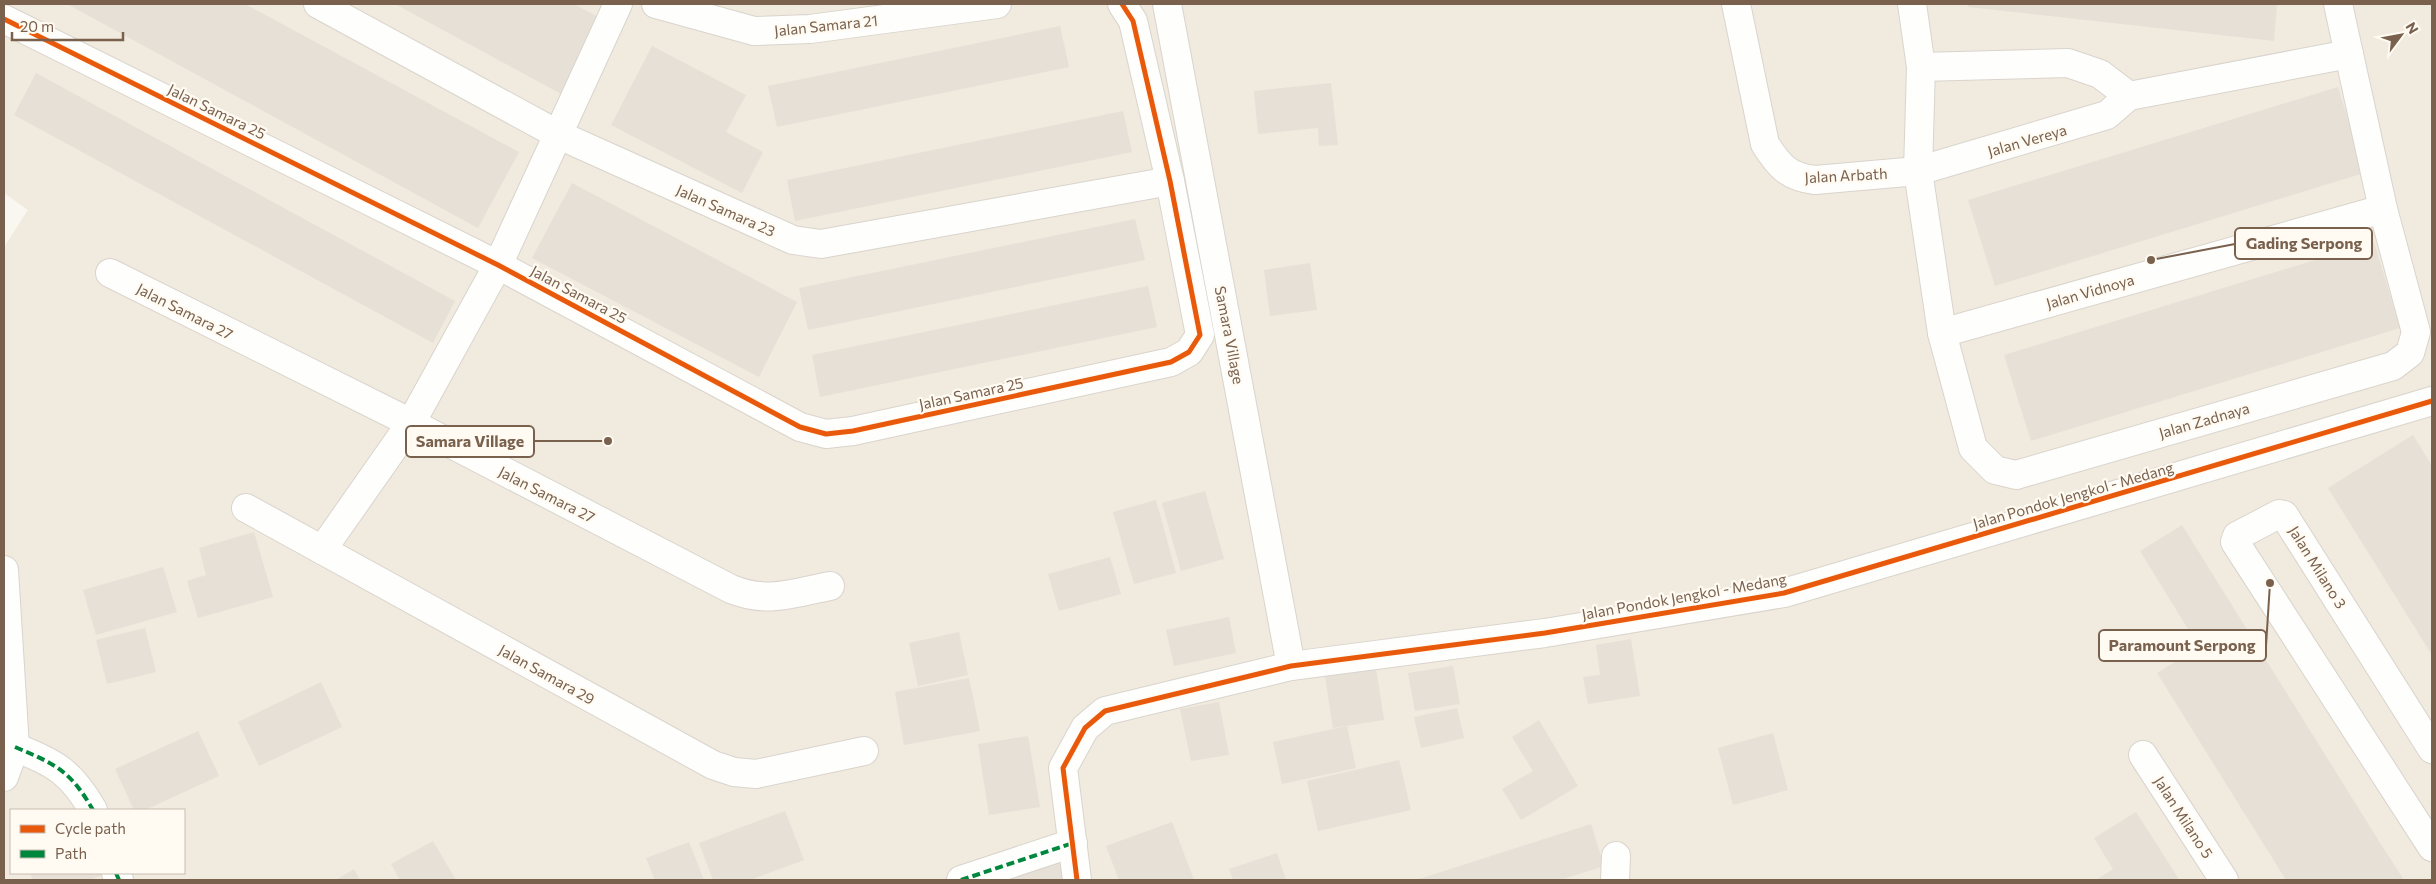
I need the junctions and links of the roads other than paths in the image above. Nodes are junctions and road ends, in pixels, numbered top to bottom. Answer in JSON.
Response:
{"nodes":[{"id":1,"x":318,"y":4,"type":"edge"},
{"id":2,"x":618,"y":4,"type":"edge"},
{"id":3,"x":656,"y":4,"type":"edge"},
{"id":4,"x":998,"y":4,"type":"edge"},
{"id":5,"x":1122,"y":4,"type":"edge"},
{"id":6,"x":1167,"y":4,"type":"edge"},
{"id":7,"x":1736,"y":4,"type":"edge"},
{"id":8,"x":1912,"y":4,"type":"edge"},
{"id":9,"x":2338,"y":4,"type":"edge"},
{"id":10,"x":4,"y":19,"type":"edge"},
{"id":11,"x":2348,"y":54,"type":"junction"},
{"id":12,"x":1921,"y":67,"type":"junction"},
{"id":13,"x":2129,"y":96,"type":"junction"},
{"id":14,"x":558,"y":135,"type":"junction"},
{"id":15,"x":1918,"y":171,"type":"junction"},
{"id":16,"x":1170,"y":181,"type":"junction"},
{"id":17,"x":2383,"y":209,"type":"junction"},
{"id":18,"x":498,"y":266,"type":"junction"},
{"id":19,"x":110,"y":273,"type":"dead end"},
{"id":20,"x":1942,"y":333,"type":"junction"},
{"id":21,"x":2432,"y":401,"type":"edge"},
{"id":22,"x":411,"y":423,"type":"junction"},
{"id":23,"x":246,"y":508,"type":"dead end"},
{"id":24,"x":322,"y":550,"type":"junction"},
{"id":25,"x":4,"y":570,"type":"edge"},
{"id":26,"x":830,"y":586,"type":"dead end"},
{"id":27,"x":1291,"y":666,"type":"junction"},
{"id":28,"x":15,"y":747,"type":"junction"},
{"id":29,"x":2432,"y":749,"type":"edge"},
{"id":30,"x":864,"y":751,"type":"dead end"},
{"id":31,"x":2143,"y":754,"type":"dead end"},
{"id":32,"x":4,"y":777,"type":"edge"},
{"id":33,"x":92,"y":809,"type":"edge"},
{"id":34,"x":1073,"y":843,"type":"junction"},
{"id":35,"x":2432,"y":847,"type":"edge"},
{"id":36,"x":961,"y":880,"type":"edge"},
{"id":37,"x":1077,"y":880,"type":"edge"},
{"id":38,"x":2224,"y":880,"type":"edge"}],
"edges":[{"from":1,"to":14,"type":"street","name":"Jalan Samara 23"},
{"from":2,"to":14,"type":"street"},
{"from":3,"to":4,"type":"street","name":"Jalan Samara 21"},
{"from":5,"to":16,"type":"street"},
{"from":6,"to":27,"type":"street","name":"Samara Village"},
{"from":7,"to":15,"type":"street","name":"Jalan Arbath"},
{"from":8,"to":12,"type":"street"},
{"from":9,"to":11,"type":"street"},
{"from":10,"to":18,"type":"street","name":"Jalan Samara 25"},
{"from":11,"to":13,"type":"street","name":"Jalan Vereya"},
{"from":11,"to":17,"type":"street"},
{"from":12,"to":13,"type":"street"},
{"from":12,"to":15,"type":"street"},
{"from":13,"to":15,"type":"street","name":"Jalan Vereya"},
{"from":14,"to":16,"type":"street","name":"Jalan Samara 23"},
{"from":14,"to":18,"type":"street"},
{"from":15,"to":20,"type":"street"},
{"from":16,"to":18,"type":"street","name":"Jalan Samara 25"},
{"from":17,"to":20,"type":"street","name":"Jalan Vidnoya"},
{"from":17,"to":20,"type":"street","name":"Jalan Zadnaya"},
{"from":18,"to":22,"type":"street"},
{"from":19,"to":22,"type":"street","name":"Jalan Samara 27"},
{"from":21,"to":27,"type":"street","name":"Jalan Pondok Jengkol - Medang"},
{"from":22,"to":24,"type":"street"},
{"from":22,"to":26,"type":"street","name":"Jalan Samara 27"},
{"from":23,"to":24,"type":"street","name":"Jalan Samara 29"},
{"from":24,"to":30,"type":"street","name":"Jalan Samara 29"},
{"from":25,"to":28,"type":"street"},
{"from":27,"to":34,"type":"street","name":"Jalan Pondok Jengkol - Medang"},
{"from":28,"to":32,"type":"street"},
{"from":28,"to":33,"type":"street"},
{"from":29,"to":35,"type":"street","name":"Jalan Milano 3"},
{"from":31,"to":38,"type":"street","name":"Jalan Milano 5"},
{"from":34,"to":36,"type":"street"},
{"from":34,"to":37,"type":"street","name":"Jalan Pondok Jengkol - Medang"}]}
